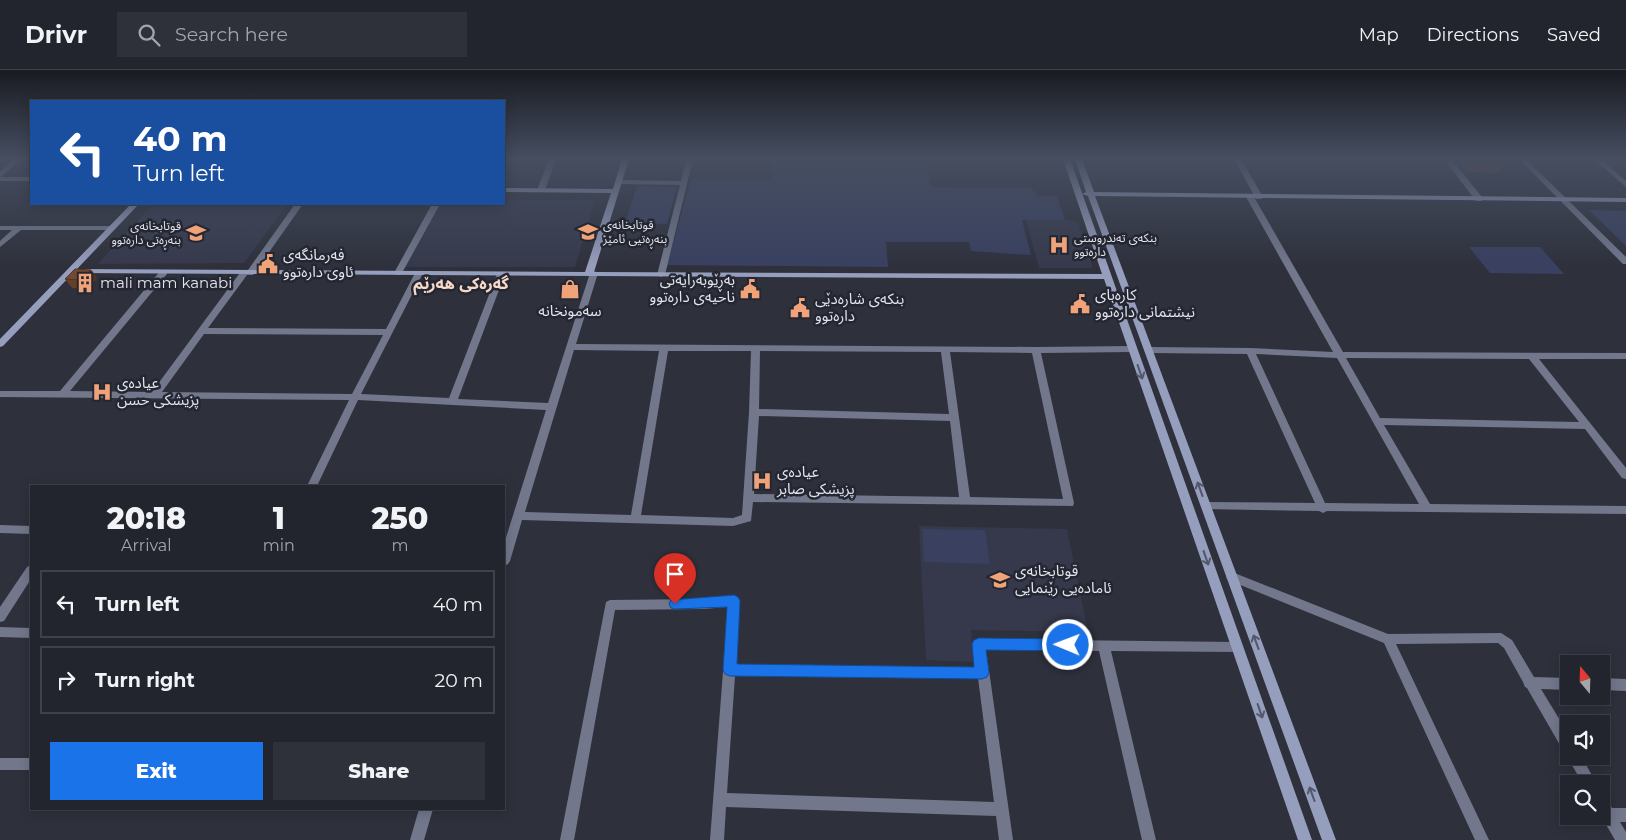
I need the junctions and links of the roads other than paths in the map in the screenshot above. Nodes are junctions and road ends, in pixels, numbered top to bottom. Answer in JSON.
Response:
{"nodes":[{"id":1,"x":1077,"y":194,"type":"edge"},
{"id":2,"x":1091,"y":194,"type":"edge"},
{"id":3,"x":615,"y":195,"type":"edge"},
{"id":4,"x":681,"y":195,"type":"edge"},
{"id":5,"x":1142,"y":195,"type":"edge"},
{"id":6,"x":1476,"y":195,"type":"edge"},
{"id":7,"x":1558,"y":195,"type":"edge"},
{"id":8,"x":1254,"y":197,"type":"junction"},
{"id":9,"x":1479,"y":198,"type":"junction"},
{"id":10,"x":1563,"y":200,"type":"junction"},
{"id":11,"x":1626,"y":200,"type":"edge"},
{"id":12,"x":134,"y":205,"type":"edge"},
{"id":13,"x":298,"y":205,"type":"edge"},
{"id":14,"x":435,"y":205,"type":"edge"},
{"id":15,"x":0,"y":228,"type":"edge"},
{"id":16,"x":19,"y":228,"type":"junction"},
{"id":17,"x":112,"y":228,"type":"junction"},
{"id":18,"x":0,"y":245,"type":"edge"},
{"id":19,"x":1626,"y":262,"type":"edge"},
{"id":20,"x":70,"y":272,"type":"junction"},
{"id":21,"x":164,"y":272,"type":"junction"},
{"id":22,"x":248,"y":273,"type":"junction"},
{"id":23,"x":398,"y":273,"type":"junction"},
{"id":24,"x":419,"y":273,"type":"junction"},
{"id":25,"x":591,"y":273,"type":"junction"},
{"id":26,"x":501,"y":274,"type":"junction"},
{"id":27,"x":661,"y":275,"type":"junction"},
{"id":28,"x":1106,"y":277,"type":"junction"},
{"id":29,"x":1122,"y":277,"type":"junction"},
{"id":30,"x":202,"y":330,"type":"junction"},
{"id":31,"x":389,"y":332,"type":"junction"},
{"id":32,"x":2,"y":340,"type":"edge"},
{"id":33,"x":571,"y":347,"type":"junction"},
{"id":34,"x":664,"y":347,"type":"junction"},
{"id":35,"x":756,"y":348,"type":"junction"},
{"id":36,"x":944,"y":349,"type":"junction"},
{"id":37,"x":1132,"y":349,"type":"junction"},
{"id":38,"x":1036,"y":350,"type":"junction"},
{"id":39,"x":1150,"y":350,"type":"junction"},
{"id":40,"x":1250,"y":351,"type":"junction"},
{"id":41,"x":1341,"y":355,"type":"junction"},
{"id":42,"x":1532,"y":356,"type":"junction"},
{"id":43,"x":1626,"y":356,"type":"edge"},
{"id":44,"x":0,"y":394,"type":"edge"},
{"id":45,"x":62,"y":395,"type":"junction"},
{"id":46,"x":154,"y":396,"type":"junction"},
{"id":47,"x":355,"y":397,"type":"junction"},
{"id":48,"x":452,"y":403,"type":"junction"},
{"id":49,"x":552,"y":407,"type":"junction"},
{"id":50,"x":754,"y":412,"type":"junction"},
{"id":51,"x":953,"y":418,"type":"junction"},
{"id":52,"x":1378,"y":421,"type":"junction"},
{"id":53,"x":1587,"y":426,"type":"junction"},
{"id":54,"x":1626,"y":475,"type":"edge"},
{"id":55,"x":312,"y":485,"type":"edge"},
{"id":56,"x":748,"y":498,"type":"junction"},
{"id":57,"x":965,"y":501,"type":"junction"},
{"id":58,"x":1206,"y":506,"type":"junction"},
{"id":59,"x":1426,"y":507,"type":"junction"},
{"id":60,"x":1323,"y":509,"type":"junction"},
{"id":61,"x":1626,"y":510,"type":"edge"},
{"id":62,"x":518,"y":516,"type":"junction"},
{"id":63,"x":635,"y":520,"type":"junction"},
{"id":64,"x":0,"y":529,"type":"edge"},
{"id":65,"x":30,"y":530,"type":"edge"},
{"id":66,"x":508,"y":533,"type":"edge"},
{"id":67,"x":505,"y":554,"type":"edge"},
{"id":68,"x":30,"y":572,"type":"edge"},
{"id":69,"x":1232,"y":577,"type":"junction"},
{"id":70,"x":0,"y":617,"type":"edge"},
{"id":71,"x":0,"y":632,"type":"edge"},
{"id":72,"x":30,"y":633,"type":"edge"},
{"id":73,"x":1388,"y":639,"type":"junction"},
{"id":74,"x":1104,"y":645,"type":"junction"},
{"id":75,"x":1237,"y":647,"type":"junction"},
{"id":76,"x":730,"y":670,"type":"junction"},
{"id":77,"x":982,"y":673,"type":"junction"},
{"id":78,"x":1529,"y":683,"type":"junction"},
{"id":79,"x":1560,"y":684,"type":"edge"},
{"id":80,"x":1610,"y":684,"type":"edge"},
{"id":81,"x":1626,"y":685,"type":"edge"},
{"id":82,"x":1560,"y":733,"type":"edge"},
{"id":83,"x":0,"y":764,"type":"edge"},
{"id":84,"x":30,"y":764,"type":"edge"},
{"id":85,"x":721,"y":800,"type":"junction"},
{"id":86,"x":1001,"y":809,"type":"junction"},
{"id":87,"x":426,"y":810,"type":"edge"},
{"id":88,"x":1610,"y":814,"type":"edge"},
{"id":89,"x":1626,"y":814,"type":"edge"},
{"id":90,"x":1610,"y":816,"type":"edge"},
{"id":91,"x":417,"y":840,"type":"edge"},
{"id":92,"x":567,"y":840,"type":"edge"},
{"id":93,"x":717,"y":840,"type":"edge"},
{"id":94,"x":1006,"y":840,"type":"edge"},
{"id":95,"x":1149,"y":840,"type":"edge"},
{"id":96,"x":1305,"y":840,"type":"edge"},
{"id":97,"x":1329,"y":840,"type":"edge"},
{"id":98,"x":1482,"y":840,"type":"edge"},
{"id":99,"x":1623,"y":840,"type":"edge"}],
"edges":[{"from":1,"to":28,"type":"street"},
{"from":2,"to":29,"type":"street"},
{"from":3,"to":25,"type":"street"},
{"from":4,"to":27,"type":"street"},
{"from":5,"to":8,"type":"street"},
{"from":6,"to":9,"type":"street"},
{"from":7,"to":10,"type":"street"},
{"from":8,"to":9,"type":"street"},
{"from":8,"to":41,"type":"street"},
{"from":9,"to":10,"type":"street"},
{"from":10,"to":11,"type":"street"},
{"from":10,"to":19,"type":"street"},
{"from":12,"to":17,"type":"street"},
{"from":13,"to":22,"type":"street"},
{"from":14,"to":23,"type":"street"},
{"from":15,"to":16,"type":"street"},
{"from":16,"to":17,"type":"street"},
{"from":16,"to":18,"type":"street"},
{"from":17,"to":20,"type":"street"},
{"from":20,"to":21,"type":"street"},
{"from":20,"to":32,"type":"street"},
{"from":21,"to":22,"type":"street"},
{"from":21,"to":45,"type":"street"},
{"from":22,"to":23,"type":"street"},
{"from":22,"to":30,"type":"street"},
{"from":23,"to":24,"type":"street"},
{"from":24,"to":26,"type":"street"},
{"from":24,"to":31,"type":"street"},
{"from":25,"to":26,"type":"street"},
{"from":25,"to":27,"type":"street"},
{"from":25,"to":33,"type":"street"},
{"from":26,"to":48,"type":"street"},
{"from":27,"to":28,"type":"street"},
{"from":28,"to":29,"type":"street"},
{"from":28,"to":37,"type":"street"},
{"from":29,"to":39,"type":"street"},
{"from":30,"to":31,"type":"street"},
{"from":30,"to":46,"type":"street"},
{"from":31,"to":47,"type":"street"},
{"from":33,"to":34,"type":"street"},
{"from":33,"to":49,"type":"street"},
{"from":34,"to":35,"type":"street"},
{"from":34,"to":63,"type":"street"},
{"from":35,"to":36,"type":"street"},
{"from":35,"to":50,"type":"street"},
{"from":36,"to":38,"type":"street"},
{"from":36,"to":51,"type":"street"},
{"from":37,"to":38,"type":"street"},
{"from":37,"to":75,"type":"street","one_way":true},
{"from":38,"to":57,"type":"street"},
{"from":39,"to":40,"type":"street"},
{"from":58,"to":39,"type":"street","one_way":true},
{"from":40,"to":41,"type":"street"},
{"from":40,"to":60,"type":"street"},
{"from":41,"to":42,"type":"street"},
{"from":41,"to":52,"type":"street"},
{"from":42,"to":43,"type":"street"},
{"from":42,"to":53,"type":"street"},
{"from":44,"to":45,"type":"street"},
{"from":45,"to":46,"type":"street"},
{"from":46,"to":47,"type":"street"},
{"from":47,"to":48,"type":"street"},
{"from":47,"to":55,"type":"street"},
{"from":48,"to":49,"type":"street"},
{"from":49,"to":62,"type":"street"},
{"from":50,"to":51,"type":"street"},
{"from":50,"to":56,"type":"street"},
{"from":51,"to":57,"type":"street"},
{"from":52,"to":53,"type":"street"},
{"from":52,"to":59,"type":"street"},
{"from":53,"to":54,"type":"street"},
{"from":56,"to":57,"type":"street"},
{"from":56,"to":63,"type":"street"},
{"from":58,"to":60,"type":"street"},
{"from":58,"to":69,"type":"street"},
{"from":59,"to":60,"type":"street"},
{"from":59,"to":61,"type":"street"},
{"from":62,"to":63,"type":"street"},
{"from":62,"to":66,"type":"street"},
{"from":64,"to":65,"type":"street"},
{"from":66,"to":67,"type":"street"},
{"from":68,"to":70,"type":"street"},
{"from":69,"to":73,"type":"street"},
{"from":97,"to":69,"type":"street","one_way":true},
{"from":71,"to":72,"type":"street"},
{"from":73,"to":78,"type":"street"},
{"from":73,"to":98,"type":"street"},
{"from":74,"to":75,"type":"street"},
{"from":74,"to":77,"type":"street"},
{"from":74,"to":95,"type":"street"},
{"from":75,"to":96,"type":"street","one_way":true},
{"from":76,"to":77,"type":"street"},
{"from":76,"to":85,"type":"street"},
{"from":76,"to":92,"type":"street"},
{"from":77,"to":86,"type":"street"},
{"from":78,"to":79,"type":"street"},
{"from":78,"to":82,"type":"street"},
{"from":80,"to":81,"type":"street"},
{"from":83,"to":84,"type":"street"},
{"from":85,"to":86,"type":"street"},
{"from":85,"to":93,"type":"street"},
{"from":86,"to":94,"type":"street"},
{"from":87,"to":91,"type":"street"},
{"from":88,"to":89,"type":"street"},
{"from":90,"to":99,"type":"street"}]}
